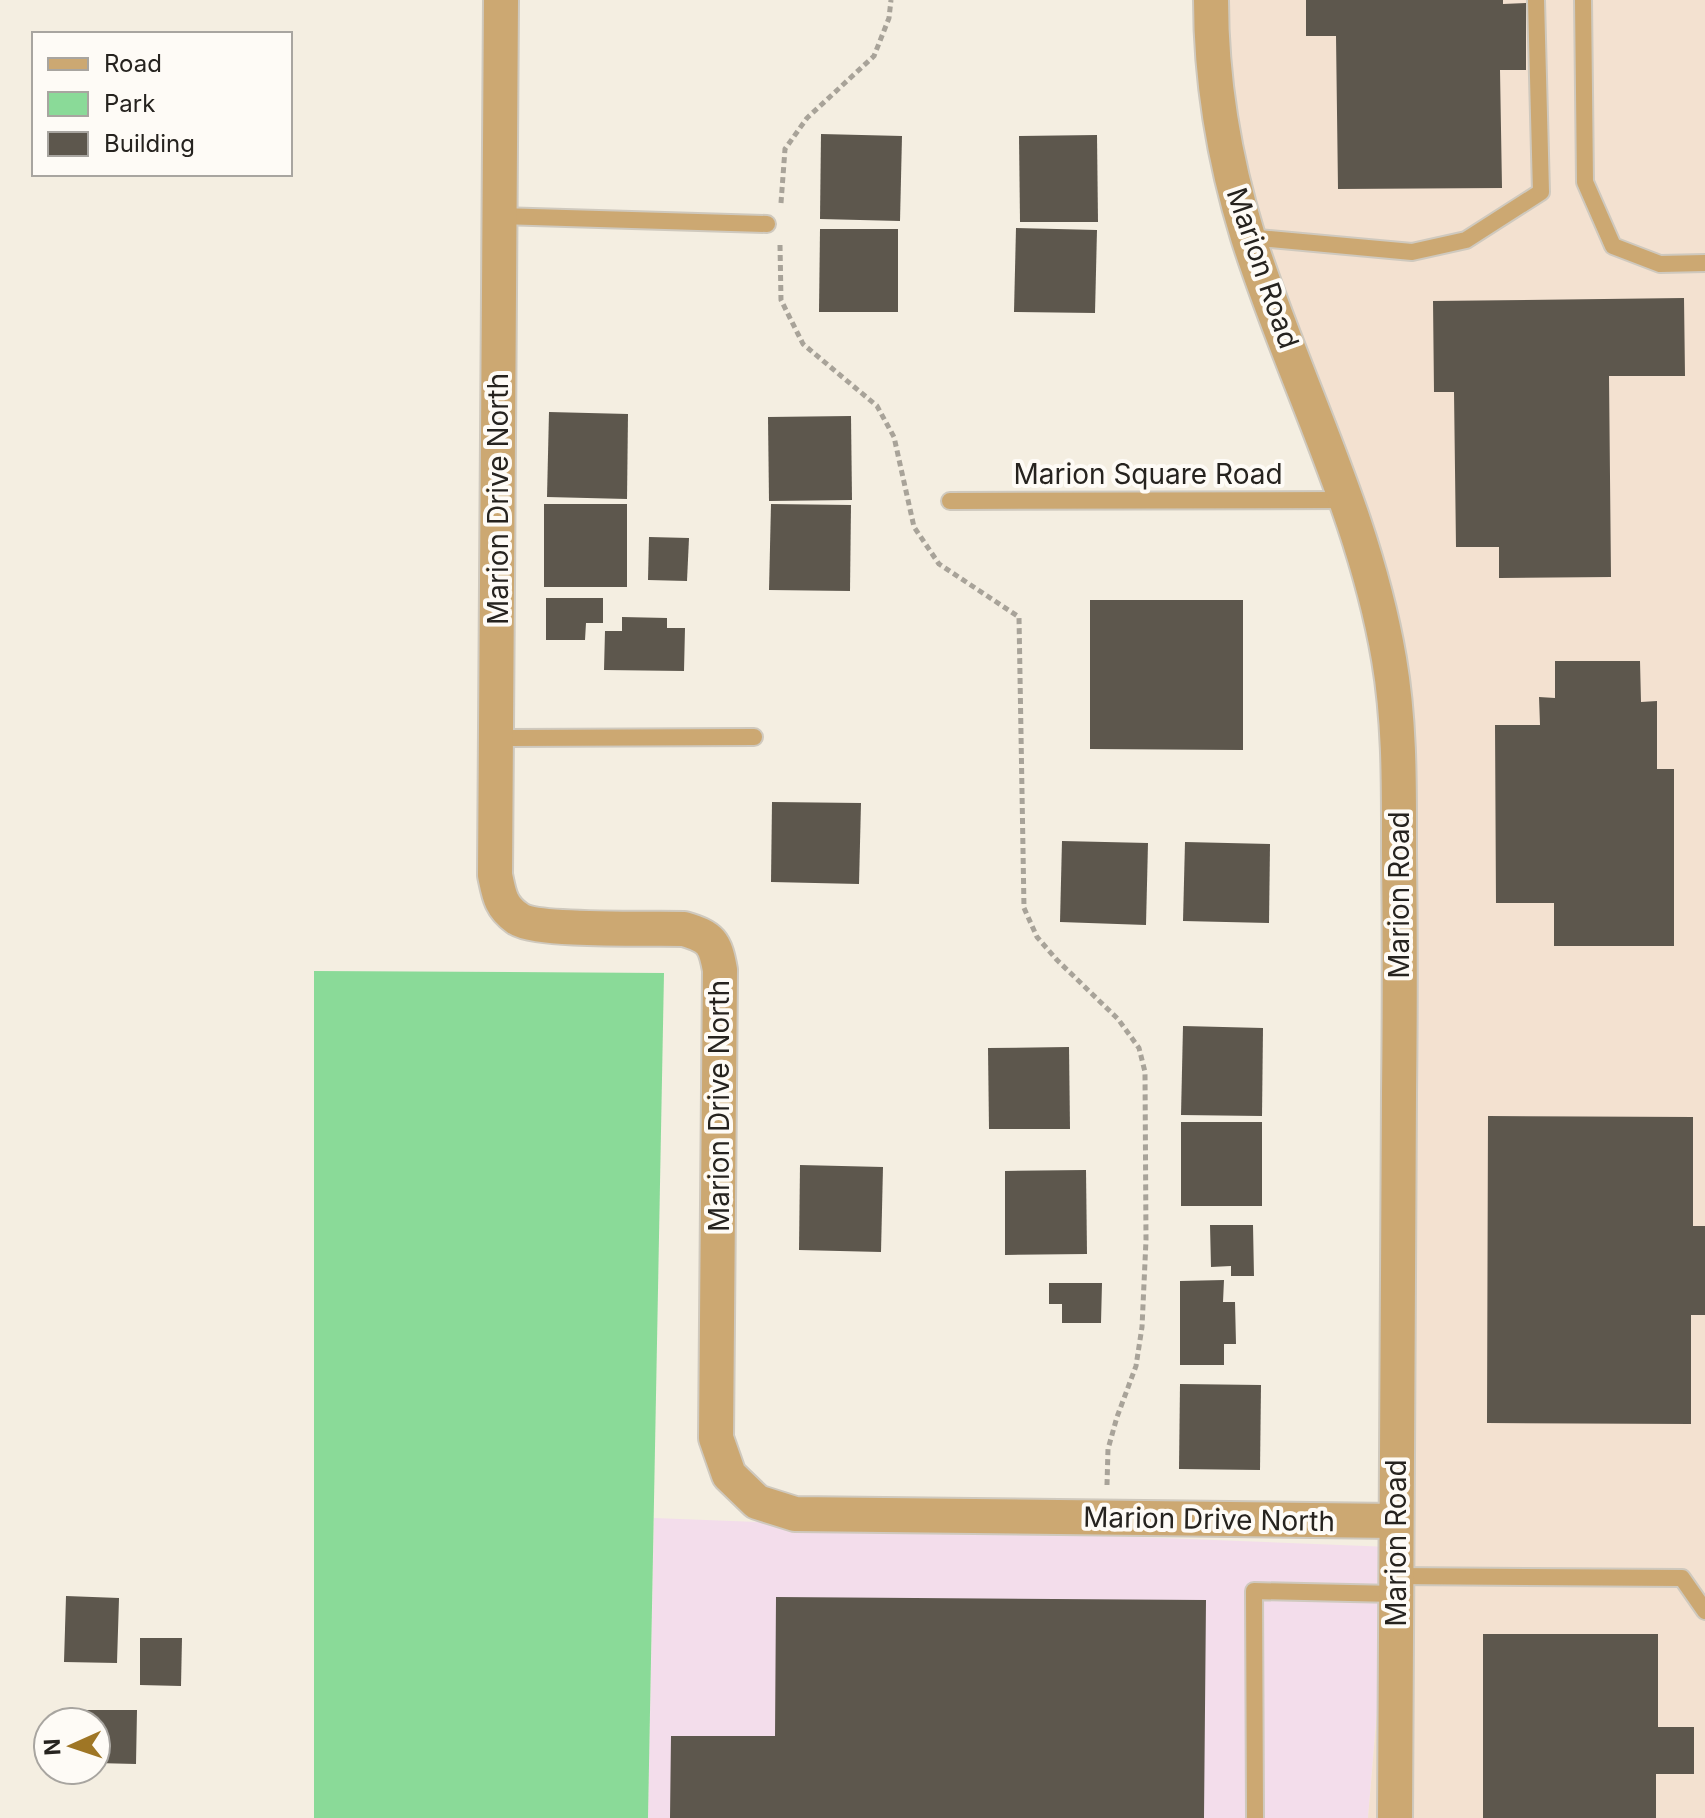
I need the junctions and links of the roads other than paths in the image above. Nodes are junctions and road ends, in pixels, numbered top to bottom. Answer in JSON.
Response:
{"nodes":[{"id":1,"x":501,"y":0,"type":"edge"},
{"id":2,"x":1211,"y":0,"type":"edge"},
{"id":3,"x":1536,"y":0,"type":"edge"},
{"id":4,"x":1583,"y":0,"type":"edge"},
{"id":5,"x":500,"y":216,"type":"junction"},
{"id":6,"x":767,"y":224,"type":"dead end"},
{"id":7,"x":1248,"y":237,"type":"junction"},
{"id":8,"x":1705,"y":263,"type":"edge"},
{"id":9,"x":1347,"y":500,"type":"junction"},
{"id":10,"x":950,"y":501,"type":"dead end"},
{"id":11,"x":754,"y":737,"type":"dead end"},
{"id":12,"x":496,"y":738,"type":"junction"},
{"id":13,"x":1396,"y":1521,"type":"junction"},
{"id":14,"x":1396,"y":1585,"type":"junction"},
{"id":15,"x":1705,"y":1611,"type":"edge"},
{"id":16,"x":1255,"y":1818,"type":"edge"},
{"id":17,"x":1395,"y":1818,"type":"edge"}],
"edges":[{"from":1,"to":5,"type":"street","name":"Marion Drive North"},
{"from":2,"to":7,"type":"street","name":"Marion Road"},
{"from":3,"to":7,"type":"lane"},
{"from":4,"to":8,"type":"lane"},
{"from":5,"to":6,"type":"lane"},
{"from":5,"to":12,"type":"street","name":"Marion Drive North"},
{"from":7,"to":9,"type":"street","name":"Marion Road"},
{"from":9,"to":10,"type":"lane","name":"Marion Square Road"},
{"from":9,"to":13,"type":"street","name":"Marion Road"},
{"from":11,"to":12,"type":"lane"},
{"from":12,"to":13,"type":"street","name":"Marion Drive North"},
{"from":13,"to":14,"type":"street","name":"Marion Road"},
{"from":14,"to":15,"type":"lane"},
{"from":14,"to":16,"type":"lane"},
{"from":14,"to":17,"type":"street","name":"Marion Road"}]}
